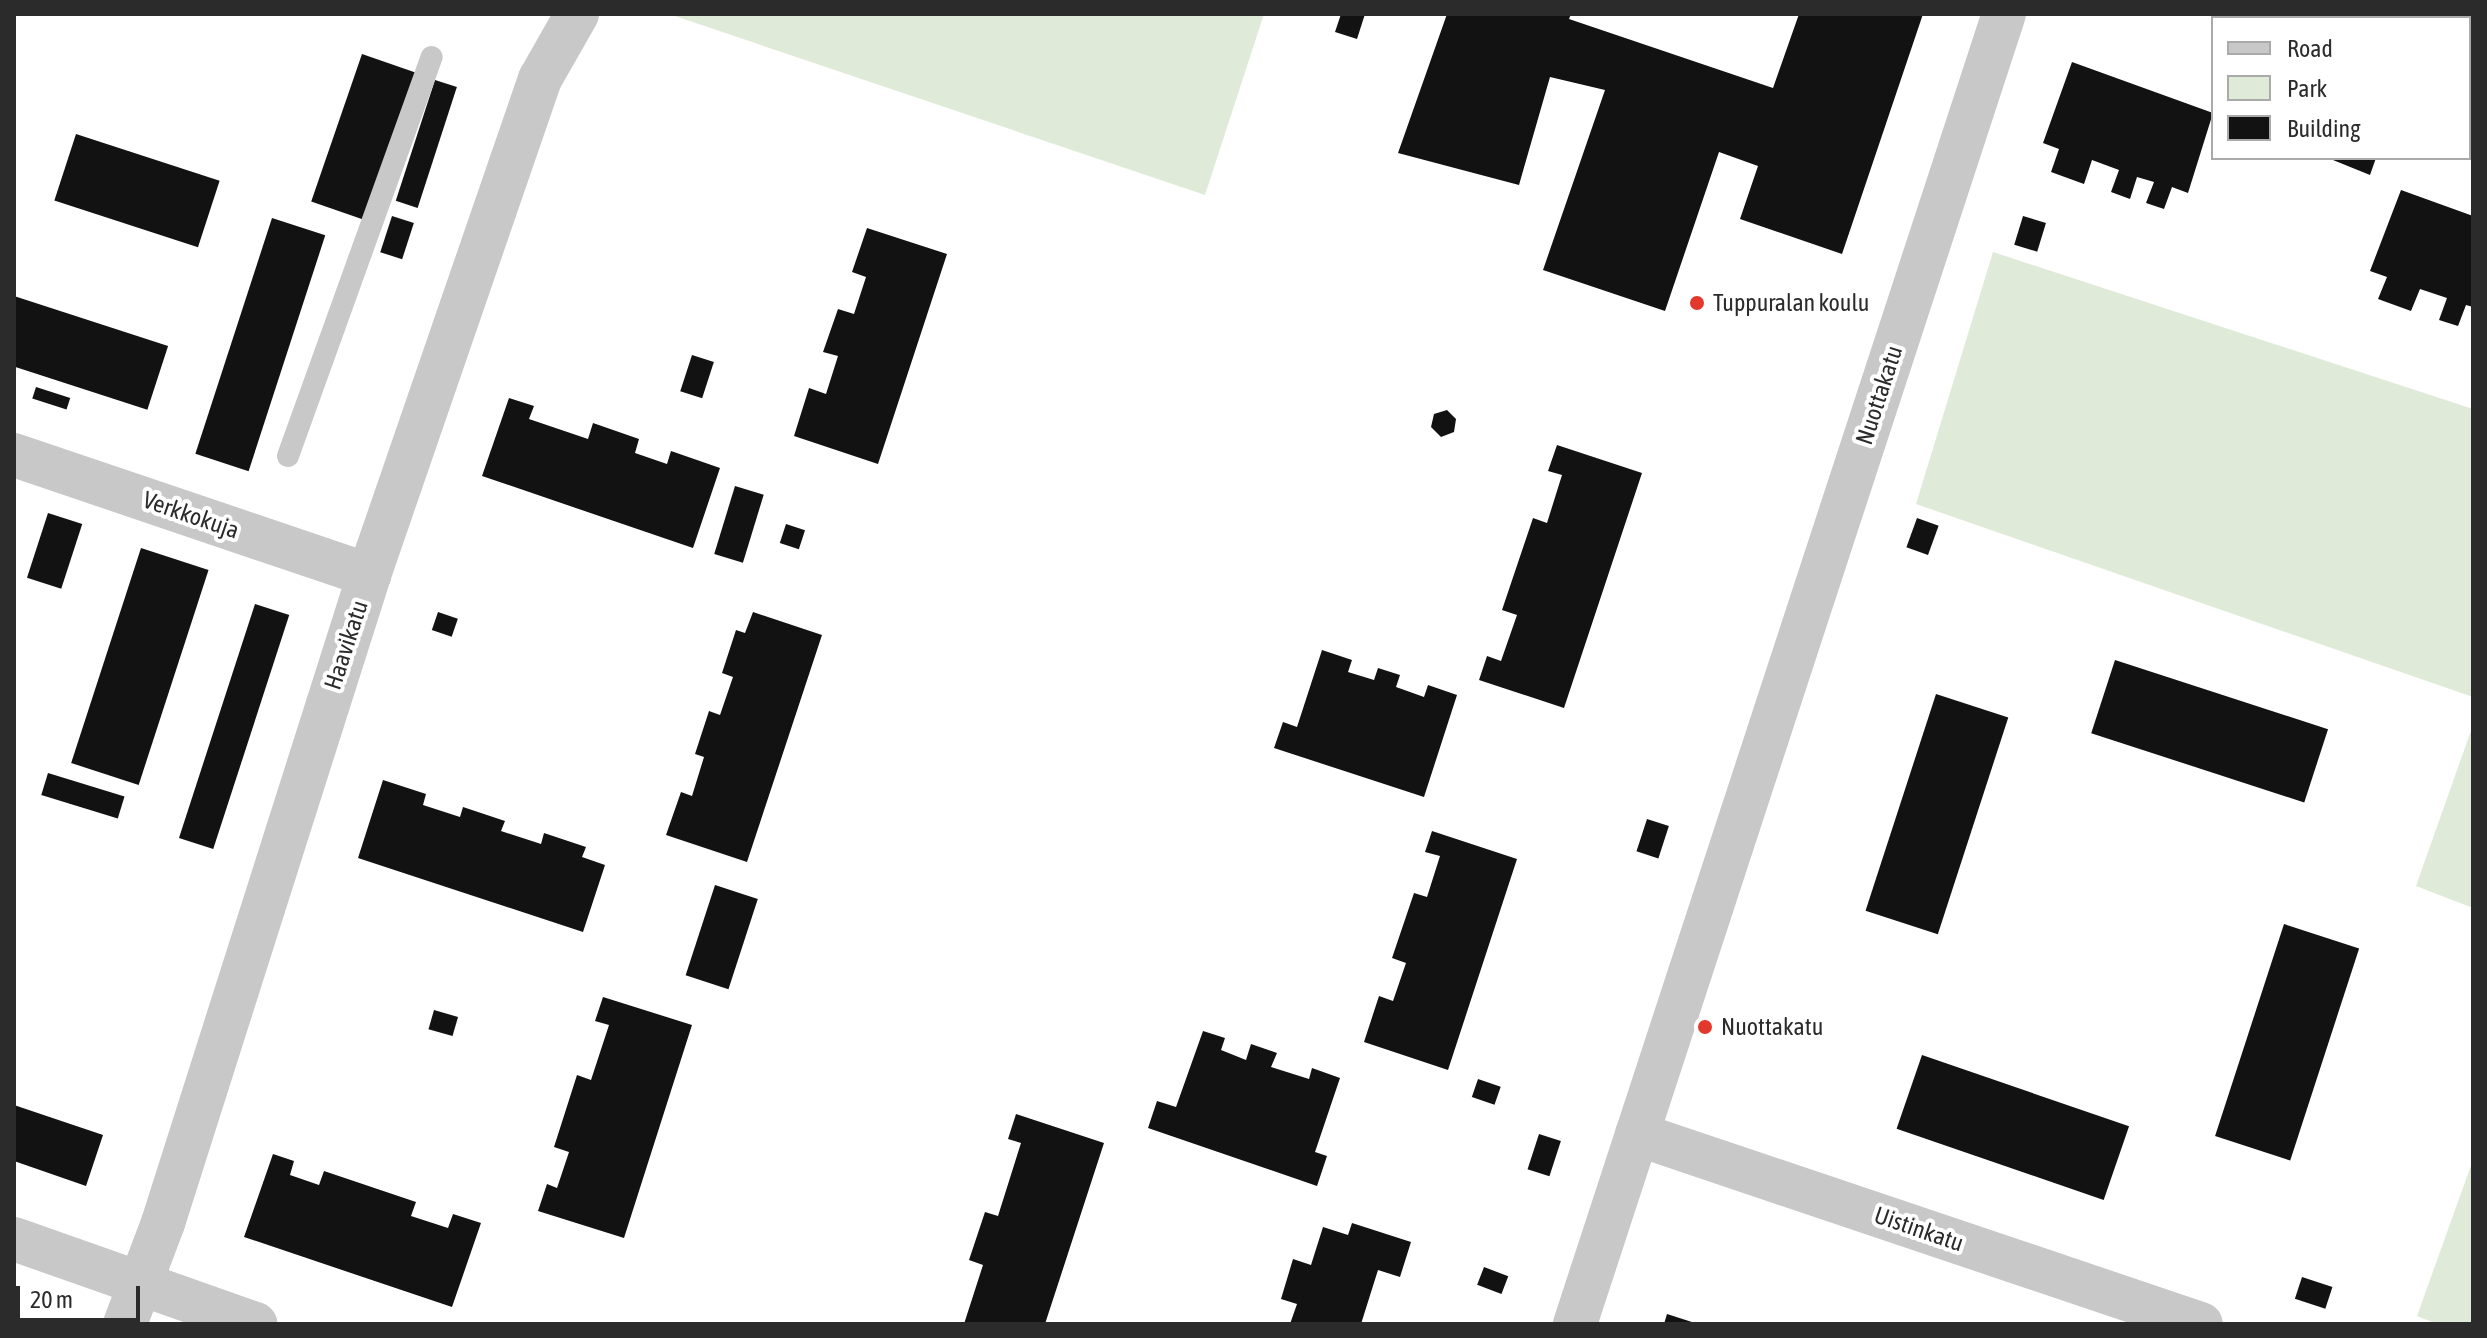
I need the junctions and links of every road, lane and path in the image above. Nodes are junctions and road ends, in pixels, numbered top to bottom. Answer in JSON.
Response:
{"nodes":[{"id":1,"x":577,"y":14,"type":"edge"},
{"id":2,"x":2004,"y":14,"type":"edge"},
{"id":3,"x":432,"y":57,"type":"dead end"},
{"id":4,"x":14,"y":455,"type":"edge"},
{"id":5,"x":288,"y":456,"type":"dead end"},
{"id":6,"x":369,"y":575,"type":"junction"},
{"id":7,"x":1637,"y":1134,"type":"junction"},
{"id":8,"x":14,"y":1239,"type":"edge"},
{"id":9,"x":133,"y":1305,"type":"edge"},
{"id":10,"x":255,"y":1324,"type":"edge"},
{"id":11,"x":1575,"y":1324,"type":"edge"},
{"id":12,"x":2201,"y":1324,"type":"edge"}],
"edges":[{"from":1,"to":6,"type":"street","name":"Haavikatu"},
{"from":2,"to":7,"type":"street","name":"Nuottakatu"},
{"from":3,"to":5,"type":"lane"},
{"from":4,"to":6,"type":"street","name":"Verkkokuja"},
{"from":6,"to":9,"type":"street","name":"Haavikatu"},
{"from":7,"to":11,"type":"street","name":"Nuottakatu"},
{"from":7,"to":12,"type":"street","name":"Uistinkatu"},
{"from":8,"to":9,"type":"street"},
{"from":9,"to":10,"type":"street"}]}
